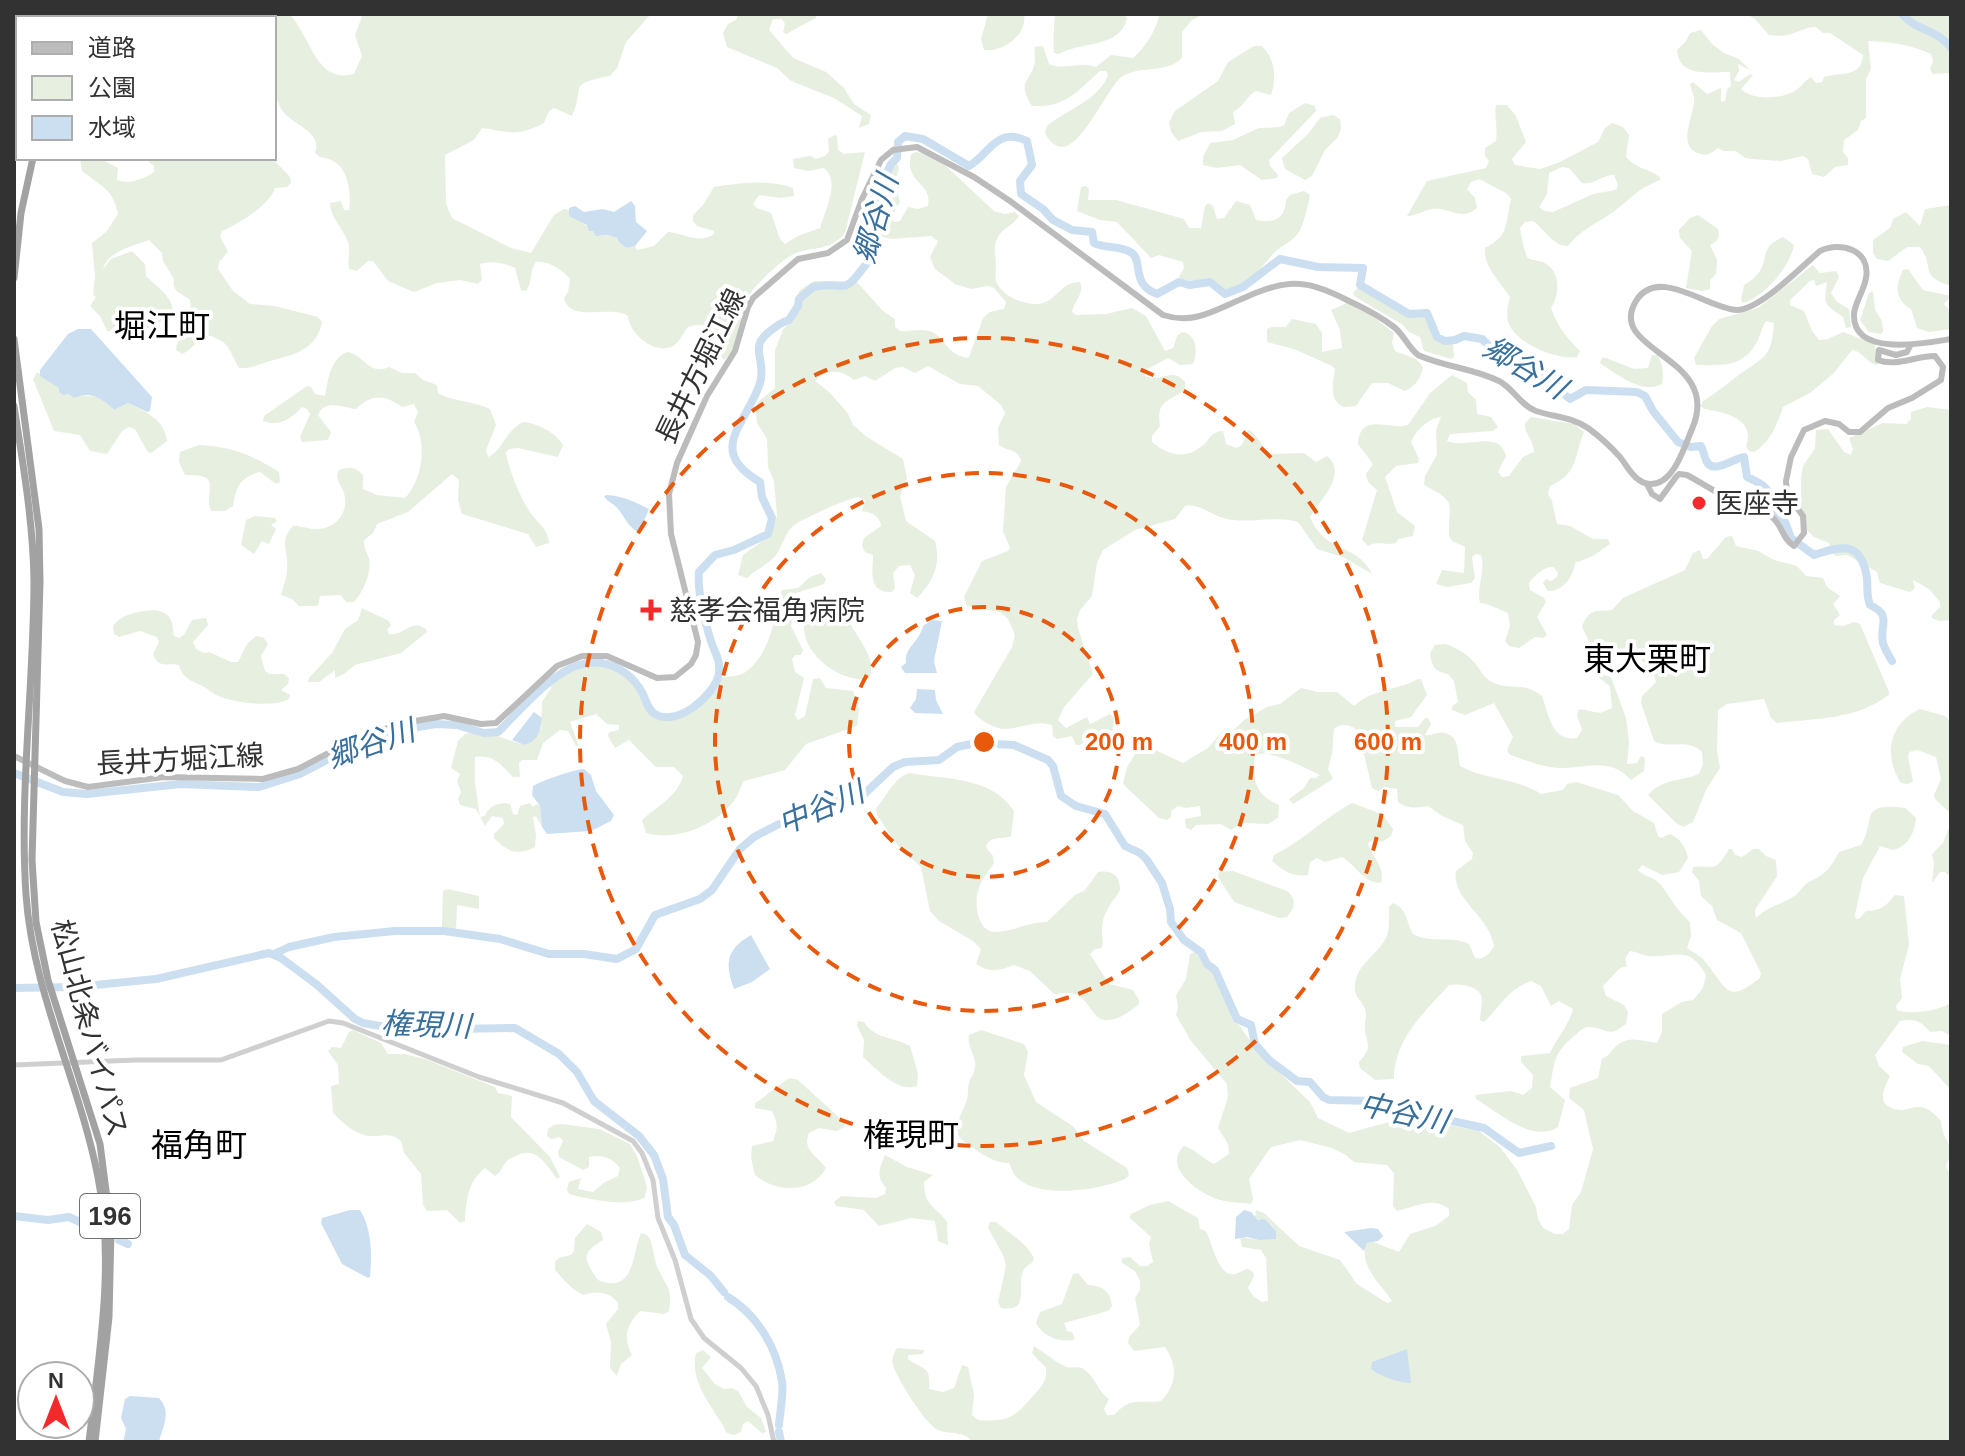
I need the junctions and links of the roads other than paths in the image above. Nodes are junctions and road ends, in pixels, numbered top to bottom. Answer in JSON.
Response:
{"nodes":[{"id":1,"x":33,"y":160,"type":"edge"},
{"id":2,"x":14,"y":278,"type":"edge"},
{"id":3,"x":14,"y":339,"type":"edge"},
{"id":4,"x":1951,"y":339,"type":"edge"},
{"id":5,"x":1877,"y":342,"type":"junction"},
{"id":6,"x":1910,"y":346,"type":"junction"},
{"id":7,"x":1879,"y":350,"type":"junction"},
{"id":8,"x":14,"y":406,"type":"edge"},
{"id":9,"x":22,"y":451,"type":"edge"},
{"id":10,"x":1647,"y":484,"type":"junction"},
{"id":11,"x":14,"y":756,"type":"edge"},
{"id":12,"x":31,"y":767,"type":"junction"},
{"id":13,"x":71,"y":1064,"type":"junction"},
{"id":14,"x":14,"y":1065,"type":"edge"},
{"id":15,"x":89,"y":1442,"type":"edge"},
{"id":16,"x":95,"y":1442,"type":"edge"},
{"id":17,"x":774,"y":1442,"type":"edge"}],
"edges":[{"from":1,"to":2,"type":"highway"},
{"from":3,"to":9,"type":"highway","name":"松山北条バイパス","number":"196"},
{"from":4,"to":6,"type":"main road"},
{"from":5,"to":6,"type":"main road"},
{"from":5,"to":7,"type":"main road"},
{"from":5,"to":10,"type":"main road"},
{"from":6,"to":7,"type":"main road"},
{"from":7,"to":10,"type":"main road"},
{"from":8,"to":9,"type":"highway","name":"松山北条バイパス","number":"196"},
{"from":9,"to":12,"type":"highway","name":"松山北条バイパス","number":"196"},
{"from":10,"to":12,"type":"main road","name":"長井方堀江線"},
{"from":11,"to":12,"type":"main road","name":"長井方堀江線"},
{"from":12,"to":13,"type":"highway","name":"松山北条バイパス","number":"196"},
{"from":13,"to":14,"type":"street"},
{"from":13,"to":15,"type":"highway","name":"松山北条バイパス","number":"196"},
{"from":13,"to":16,"type":"highway","name":"松山北条バイパス","number":"196"},
{"from":13,"to":17,"type":"street"}]}
